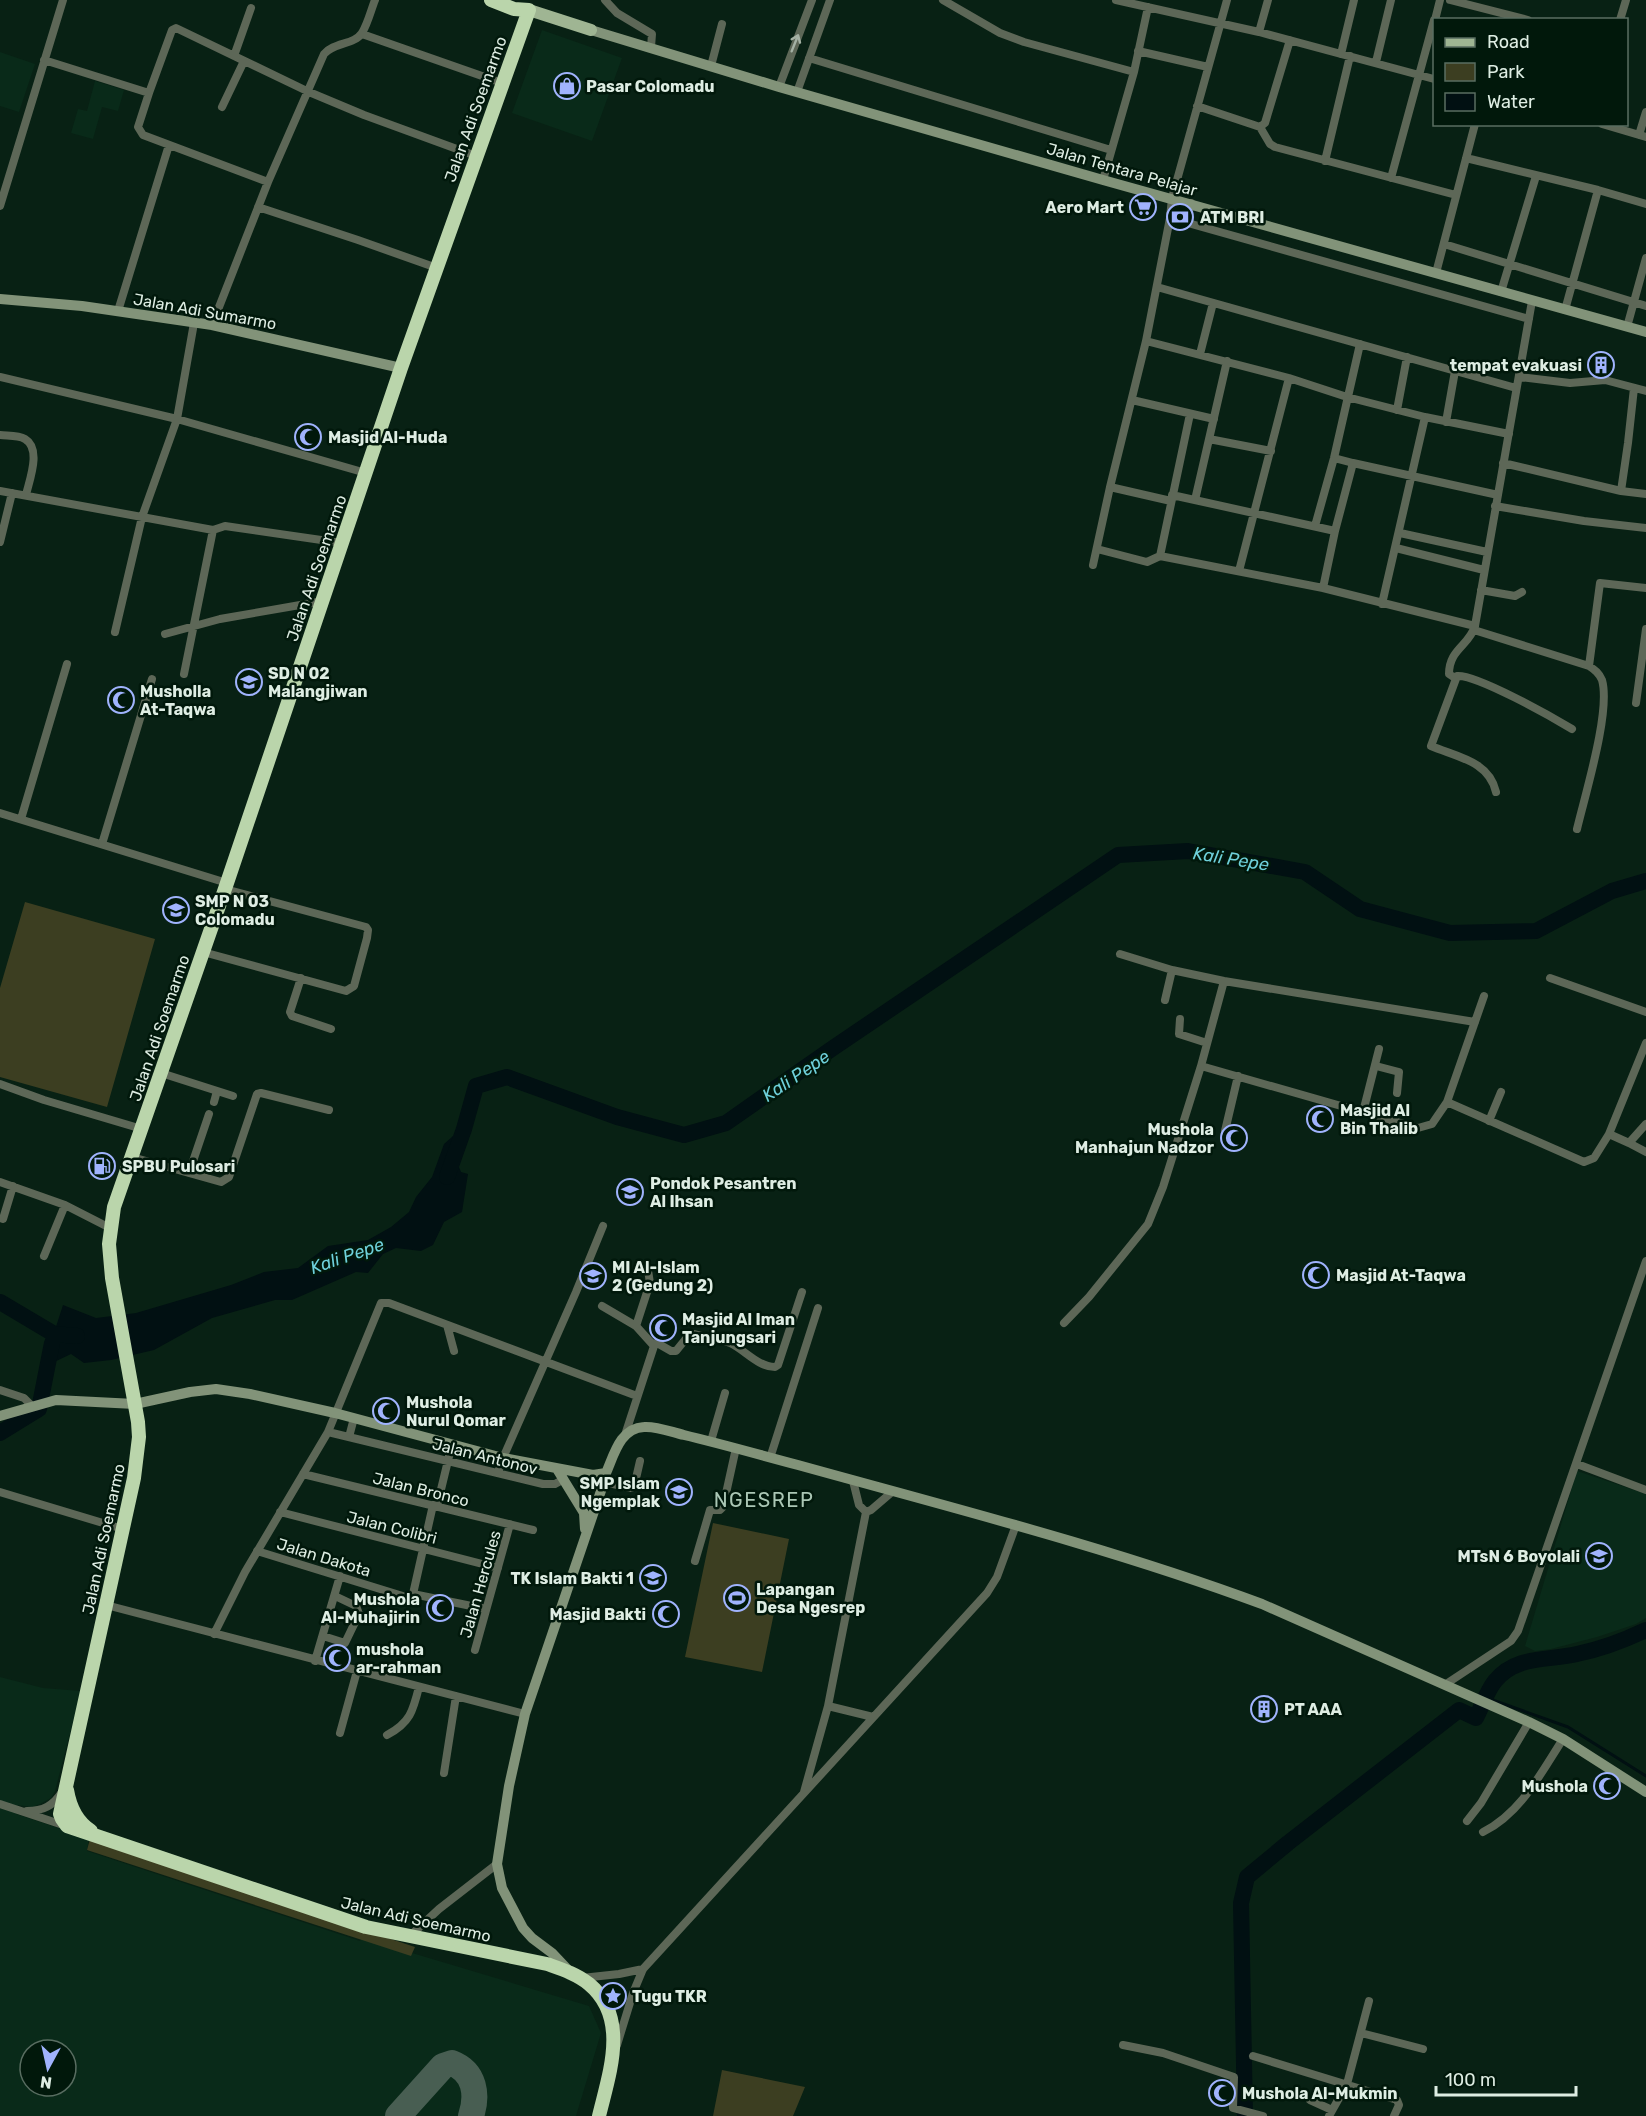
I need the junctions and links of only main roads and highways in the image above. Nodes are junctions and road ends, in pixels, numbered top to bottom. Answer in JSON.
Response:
{"nodes":[{"id":1,"x":491,"y":0,"type":"edge"},
{"id":2,"x":518,"y":0,"type":"edge"},
{"id":3,"x":531,"y":5,"type":"edge"},
{"id":4,"x":591,"y":30,"type":"joint"},
{"id":5,"x":0,"y":300,"type":"edge"},
{"id":6,"x":1646,"y":332,"type":"edge"},
{"id":7,"x":401,"y":368,"type":"junction"},
{"id":8,"x":135,"y":1404,"type":"junction"},
{"id":9,"x":0,"y":1416,"type":"edge"},
{"id":10,"x":557,"y":1468,"type":"junction"},
{"id":11,"x":605,"y":1477,"type":"junction"},
{"id":12,"x":584,"y":1542,"type":"junction"},
{"id":13,"x":66,"y":1785,"type":"junction"},
{"id":14,"x":1646,"y":1792,"type":"edge"},
{"id":15,"x":102,"y":1839,"type":"junction"},
{"id":16,"x":575,"y":1975,"type":"junction"},
{"id":17,"x":600,"y":2115,"type":"edge"}],
"edges":[{"from":1,"to":3,"type":"highway"},
{"from":2,"to":3,"type":"highway"},
{"from":3,"to":4,"type":"main road"},
{"from":3,"to":7,"type":"highway","name":"Jalan Adi Soemarmo"},
{"from":4,"to":6,"type":"main road","name":"Jalan Tentara Pelajar"},
{"from":5,"to":7,"type":"main road","name":"Jalan Adi Sumarmo"},
{"from":7,"to":8,"type":"highway","name":"Jalan Adi Soemarmo"},
{"from":8,"to":9,"type":"main road"},
{"from":8,"to":10,"type":"main road"},
{"from":8,"to":13,"type":"highway","name":"Jalan Adi Soemarmo"},
{"from":10,"to":11,"type":"main road"},
{"from":10,"to":12,"type":"main road"},
{"from":11,"to":12,"type":"main road"},
{"from":11,"to":14,"type":"main road"},
{"from":12,"to":16,"type":"main road"},
{"from":13,"to":15,"type":"highway","name":"Jalan Adi Soemarmo"},
{"from":13,"to":15,"type":"highway","name":"Jalan Adi Soemarmo"},
{"from":15,"to":16,"type":"highway","name":"Jalan Adi Soemarmo"},
{"from":16,"to":17,"type":"highway","name":"Jalan Adi Soemarmo"}]}
